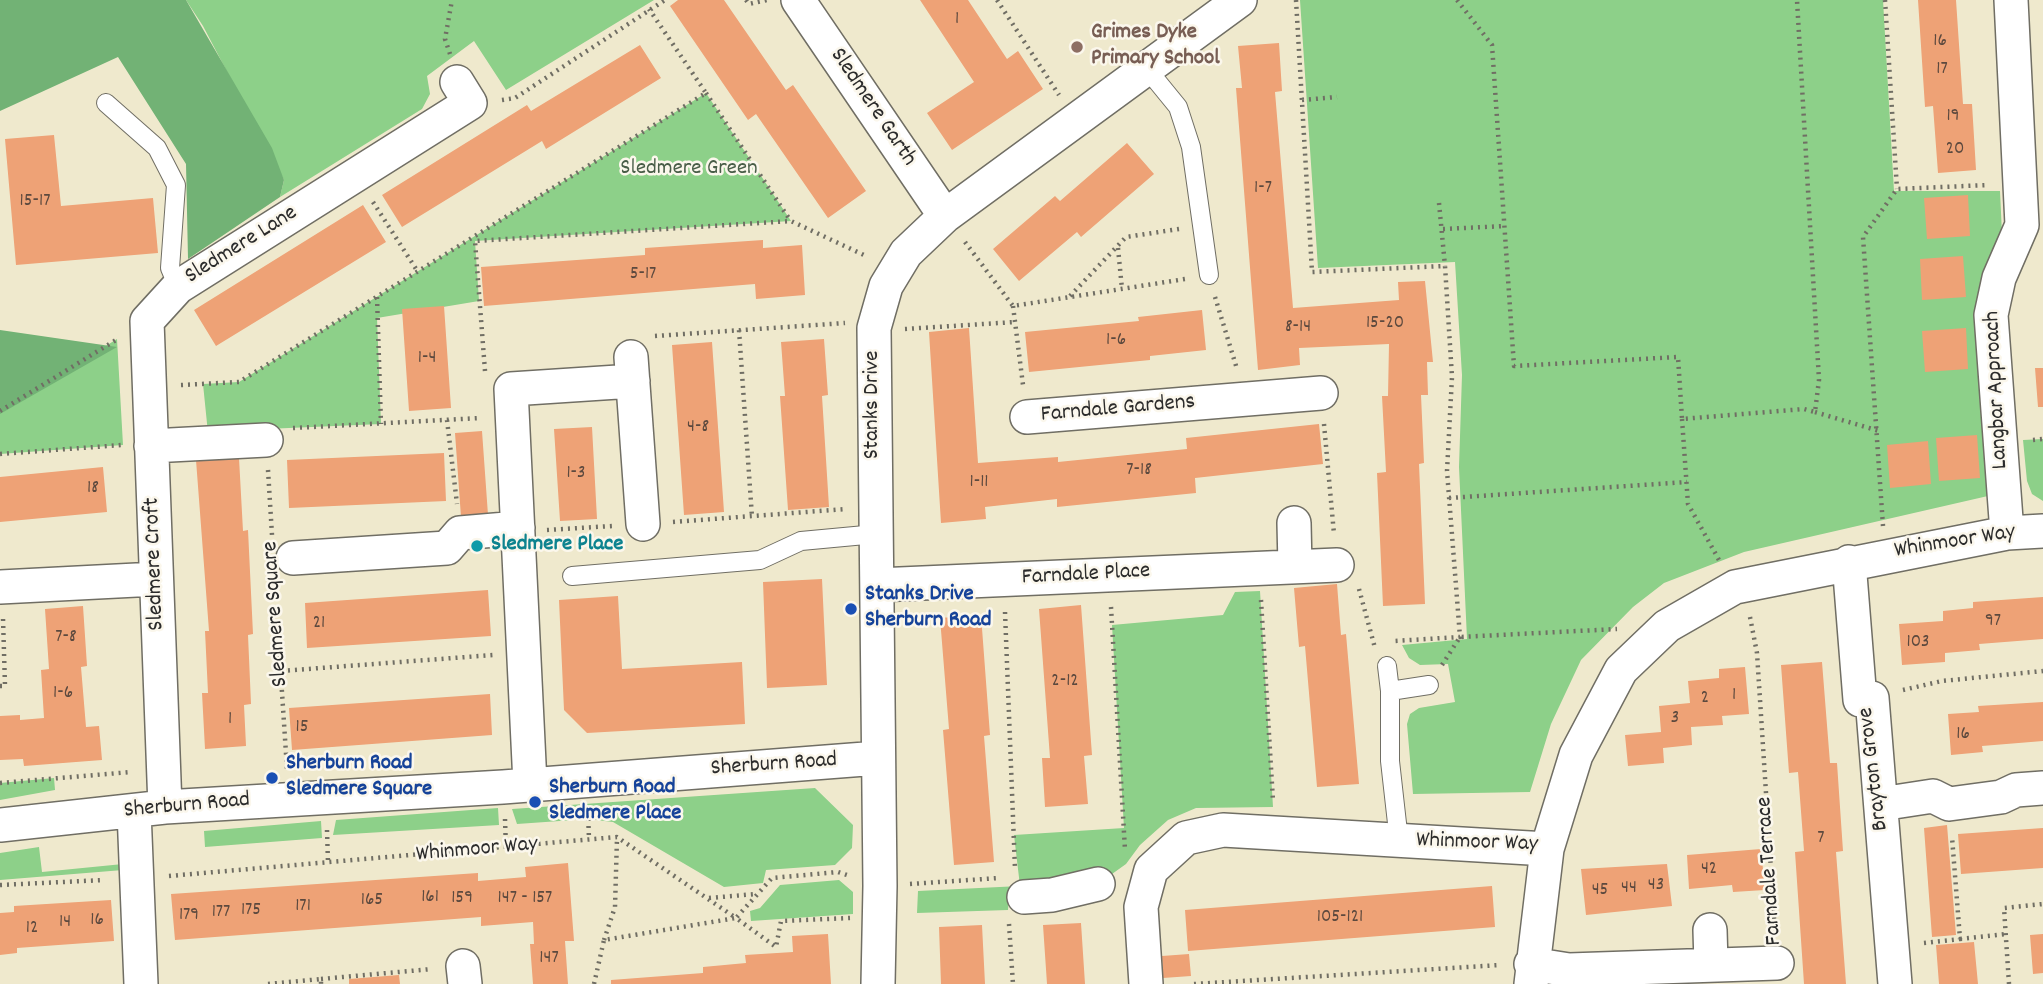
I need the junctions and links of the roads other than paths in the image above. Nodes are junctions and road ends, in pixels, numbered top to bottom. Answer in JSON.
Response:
{"nodes":[{"id":1,"x":798,"y":0,"type":"edge"},
{"id":2,"x":1240,"y":0,"type":"edge"},
{"id":3,"x":2011,"y":0,"type":"edge"},
{"id":4,"x":1147,"y":69,"type":"junction"},
{"id":5,"x":463,"y":92,"type":"road end"},
{"id":6,"x":106,"y":103,"type":"dead end"},
{"id":7,"x":945,"y":216,"type":"junction"},
{"id":8,"x":2043,"y":248,"type":"edge"},
{"id":9,"x":2010,"y":251,"type":"junction"},
{"id":10,"x":1209,"y":275,"type":"road end"},
{"id":11,"x":178,"y":287,"type":"junction"},
{"id":12,"x":146,"y":321,"type":"joint"},
{"id":13,"x":1321,"y":393,"type":"road end"},
{"id":14,"x":1027,"y":417,"type":"road end"},
{"id":15,"x":266,"y":434,"type":"road end"},
{"id":16,"x":151,"y":444,"type":"junction"},
{"id":17,"x":875,"y":520,"type":"junction"},
{"id":18,"x":1294,"y":523,"type":"dead end"},
{"id":19,"x":643,"y":524,"type":"road end"},
{"id":20,"x":518,"y":530,"type":"junction"},
{"id":21,"x":2043,"y":531,"type":"edge"},
{"id":22,"x":2007,"y":533,"type":"junction"},
{"id":23,"x":280,"y":556,"type":"road end"},
{"id":24,"x":1849,"y":562,"type":"junction"},
{"id":25,"x":1337,"y":565,"type":"road end"},
{"id":26,"x":1295,"y":567,"type":"junction"},
{"id":27,"x":572,"y":576,"type":"dead end"},
{"id":28,"x":156,"y":579,"type":"junction"},
{"id":29,"x":877,"y":585,"type":"junction"},
{"id":30,"x":1,"y":587,"type":"edge"},
{"id":31,"x":1387,"y":666,"type":"road end"},
{"id":32,"x":1429,"y":685,"type":"road end"},
{"id":33,"x":1390,"y":691,"type":"junction"},
{"id":34,"x":878,"y":758,"type":"junction"},
{"id":35,"x":530,"y":784,"type":"junction"},
{"id":36,"x":2043,"y":788,"type":"edge"},
{"id":37,"x":1881,"y":804,"type":"junction"},
{"id":38,"x":150,"y":809,"type":"junction"},
{"id":39,"x":0,"y":825,"type":"edge"},
{"id":40,"x":1399,"y":841,"type":"junction"},
{"id":41,"x":1547,"y":849,"type":"junction"},
{"id":42,"x":1098,"y":884,"type":"dead end"},
{"id":43,"x":1016,"y":898,"type":"road end"},
{"id":44,"x":1710,"y":930,"type":"dead end"},
{"id":45,"x":1777,"y":963,"type":"road end"},
{"id":46,"x":1710,"y":964,"type":"junction"},
{"id":47,"x":1531,"y":974,"type":"edge"},
{"id":48,"x":141,"y":984,"type":"edge"},
{"id":49,"x":878,"y":984,"type":"edge"},
{"id":50,"x":1146,"y":984,"type":"edge"},
{"id":51,"x":1895,"y":984,"type":"edge"}],
"edges":[{"from":1,"to":7,"type":"street","name":"Sledmere Garth"},
{"from":2,"to":4,"type":"street","name":"Stanks Drive"},
{"from":3,"to":9,"type":"street","name":"Langbar Approach"},
{"from":4,"to":7,"type":"street","name":"Stanks Drive"},
{"from":4,"to":10,"type":"lane"},
{"from":5,"to":11,"type":"street","name":"Sledmere Lane"},
{"from":6,"to":11,"type":"lane"},
{"from":7,"to":17,"type":"street","name":"Stanks Drive"},
{"from":8,"to":9,"type":"street"},
{"from":9,"to":22,"type":"street","name":"Langbar Approach"},
{"from":11,"to":12,"type":"street","name":"Sledmere Lane"},
{"from":12,"to":16,"type":"street","name":"Sledmere Croft"},
{"from":13,"to":14,"type":"street","name":"Farndale Gardens"},
{"from":15,"to":16,"type":"street"},
{"from":16,"to":28,"type":"street","name":"Sledmere Croft"},
{"from":17,"to":27,"type":"lane"},
{"from":17,"to":29,"type":"street","name":"Stanks Drive"},
{"from":18,"to":26,"type":"street"},
{"from":19,"to":20,"type":"street"},
{"from":20,"to":23,"type":"street","name":"Sledmere Square"},
{"from":20,"to":35,"type":"street"},
{"from":21,"to":22,"type":"street","name":"Whinmoor Way"},
{"from":22,"to":24,"type":"street","name":"Whinmoor Way"},
{"from":24,"to":37,"type":"street","name":"Brayton Grove"},
{"from":24,"to":41,"type":"street","name":"Whinmoor Way"},
{"from":25,"to":26,"type":"street","name":"Farndale Place"},
{"from":26,"to":29,"type":"street","name":"Farndale Place"},
{"from":28,"to":30,"type":"street"},
{"from":28,"to":38,"type":"street","name":"Sledmere Croft"},
{"from":29,"to":34,"type":"street","name":"Stanks Drive"},
{"from":31,"to":33,"type":"lane"},
{"from":32,"to":33,"type":"lane"},
{"from":33,"to":40,"type":"lane"},
{"from":34,"to":35,"type":"street","name":"Sherburn Road"},
{"from":34,"to":49,"type":"street","name":"Stanks Drive"},
{"from":35,"to":38,"type":"street","name":"Sherburn Road"},
{"from":36,"to":37,"type":"street"},
{"from":37,"to":51,"type":"street","name":"Brayton Grove"},
{"from":38,"to":39,"type":"street","name":"Sherburn Road"},
{"from":38,"to":48,"type":"street","name":"Sledmere Croft"},
{"from":40,"to":41,"type":"street","name":"Whinmoor Way"},
{"from":40,"to":50,"type":"street","name":"Whinmoor Way"},
{"from":41,"to":47,"type":"street"},
{"from":42,"to":43,"type":"street"},
{"from":44,"to":46,"type":"street"},
{"from":45,"to":46,"type":"street","name":"Farndale Terrace"},
{"from":46,"to":47,"type":"street","name":"Farndale Terrace"}]}
